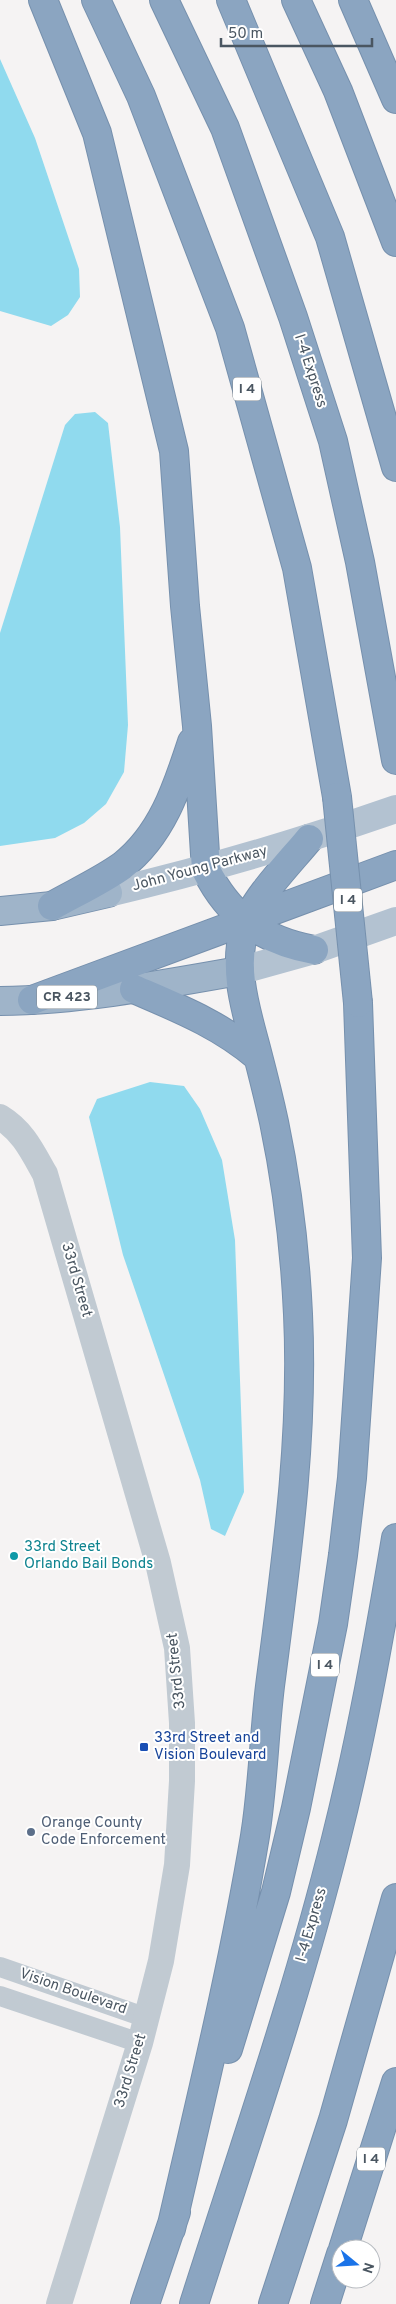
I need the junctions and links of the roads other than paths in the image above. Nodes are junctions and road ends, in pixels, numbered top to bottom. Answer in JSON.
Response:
{"nodes":[{"id":1,"x":44,"y":0,"type":"edge"},
{"id":2,"x":96,"y":0,"type":"edge"},
{"id":3,"x":164,"y":0,"type":"edge"},
{"id":4,"x":231,"y":0,"type":"edge"},
{"id":5,"x":296,"y":0,"type":"edge"},
{"id":6,"x":353,"y":0,"type":"edge"},
{"id":7,"x":396,"y":99,"type":"edge"},
{"id":8,"x":396,"y":242,"type":"edge"},
{"id":9,"x":396,"y":467,"type":"edge"},
{"id":10,"x":197,"y":726,"type":"junction"},
{"id":11,"x":396,"y":760,"type":"edge"},
{"id":12,"x":396,"y":809,"type":"edge"},
{"id":13,"x":309,"y":840,"type":"junction"},
{"id":14,"x":396,"y":865,"type":"edge"},
{"id":15,"x":206,"y":870,"type":"junction"},
{"id":16,"x":108,"y":893,"type":"joint"},
{"id":17,"x":52,"y":906,"type":"junction"},
{"id":18,"x":0,"y":911,"type":"edge"},
{"id":19,"x":246,"y":921,"type":"junction"},
{"id":20,"x":396,"y":921,"type":"edge"},
{"id":21,"x":314,"y":950,"type":"junction"},
{"id":22,"x":239,"y":971,"type":"junction"},
{"id":23,"x":134,"y":989,"type":"junction"},
{"id":24,"x":32,"y":1000,"type":"junction"},
{"id":25,"x":0,"y":1001,"type":"edge"},
{"id":26,"x":258,"y":1056,"type":"junction"},
{"id":27,"x":0,"y":1117,"type":"edge"},
{"id":28,"x":396,"y":1538,"type":"edge"},
{"id":29,"x":396,"y":1898,"type":"edge"},
{"id":30,"x":0,"y":1967,"type":"edge"},
{"id":31,"x":0,"y":1996,"type":"edge"},
{"id":32,"x":147,"y":2018,"type":"junction"},
{"id":33,"x":140,"y":2043,"type":"junction"},
{"id":34,"x":396,"y":2082,"type":"edge"},
{"id":35,"x":171,"y":2229,"type":"junction"},
{"id":36,"x":346,"y":2239,"type":"edge"},
{"id":37,"x":331,"y":2285,"type":"edge"},
{"id":38,"x":59,"y":2304,"type":"edge"},
{"id":39,"x":145,"y":2304,"type":"edge"},
{"id":40,"x":194,"y":2304,"type":"edge"},
{"id":41,"x":273,"y":2304,"type":"edge"},
{"id":42,"x":325,"y":2304,"type":"edge"}],
"edges":[{"from":1,"to":10,"type":"highway"},
{"from":2,"to":35,"type":"highway","number":"I 4","bridge":true},
{"from":3,"to":11,"type":"highway","name":"I-4 Express"},
{"from":4,"to":9,"type":"highway"},
{"from":5,"to":8,"type":"highway"},
{"from":6,"to":7,"type":"highway"},
{"from":10,"to":15,"type":"highway"},
{"from":10,"to":17,"type":"highway"},
{"from":12,"to":13,"type":"main road","name":"John Young Parkway"},
{"from":13,"to":15,"type":"main road","name":"John Young Parkway"},
{"from":13,"to":19,"type":"highway"},
{"from":14,"to":19,"type":"highway"},
{"from":15,"to":16,"type":"main road","name":"John Young Parkway"},
{"from":15,"to":19,"type":"highway"},
{"from":16,"to":17,"type":"highway","name":"John Young Parkway"},
{"from":17,"to":18,"type":"highway","name":"John Young Parkway"},
{"from":19,"to":21,"type":"highway"},
{"from":19,"to":22,"type":"highway"},
{"from":19,"to":24,"type":"highway"},
{"from":20,"to":21,"type":"main road","number":"CR 423"},
{"from":21,"to":22,"type":"main road","number":"CR 423"},
{"from":22,"to":23,"type":"highway","number":"CR 423"},
{"from":22,"to":26,"type":"highway"},
{"from":23,"to":24,"type":"highway","number":"CR 423"},
{"from":23,"to":26,"type":"highway"},
{"from":24,"to":25,"type":"highway","number":"CR 423"},
{"from":26,"to":35,"type":"highway"},
{"from":27,"to":32,"type":"street","name":"33rd Street"},
{"from":28,"to":40,"type":"highway","name":"I-4 Express"},
{"from":29,"to":41,"type":"highway"},
{"from":30,"to":32,"type":"street","name":"Vision Boulevard"},
{"from":31,"to":33,"type":"street","name":"Vision Boulevard"},
{"from":32,"to":33,"type":"street","name":"33rd Street"},
{"from":33,"to":38,"type":"street","name":"33rd Street"},
{"from":34,"to":36,"type":"highway","number":"I 4"},
{"from":35,"to":39,"type":"highway","number":"I 4"},
{"from":37,"to":42,"type":"highway"}]}
